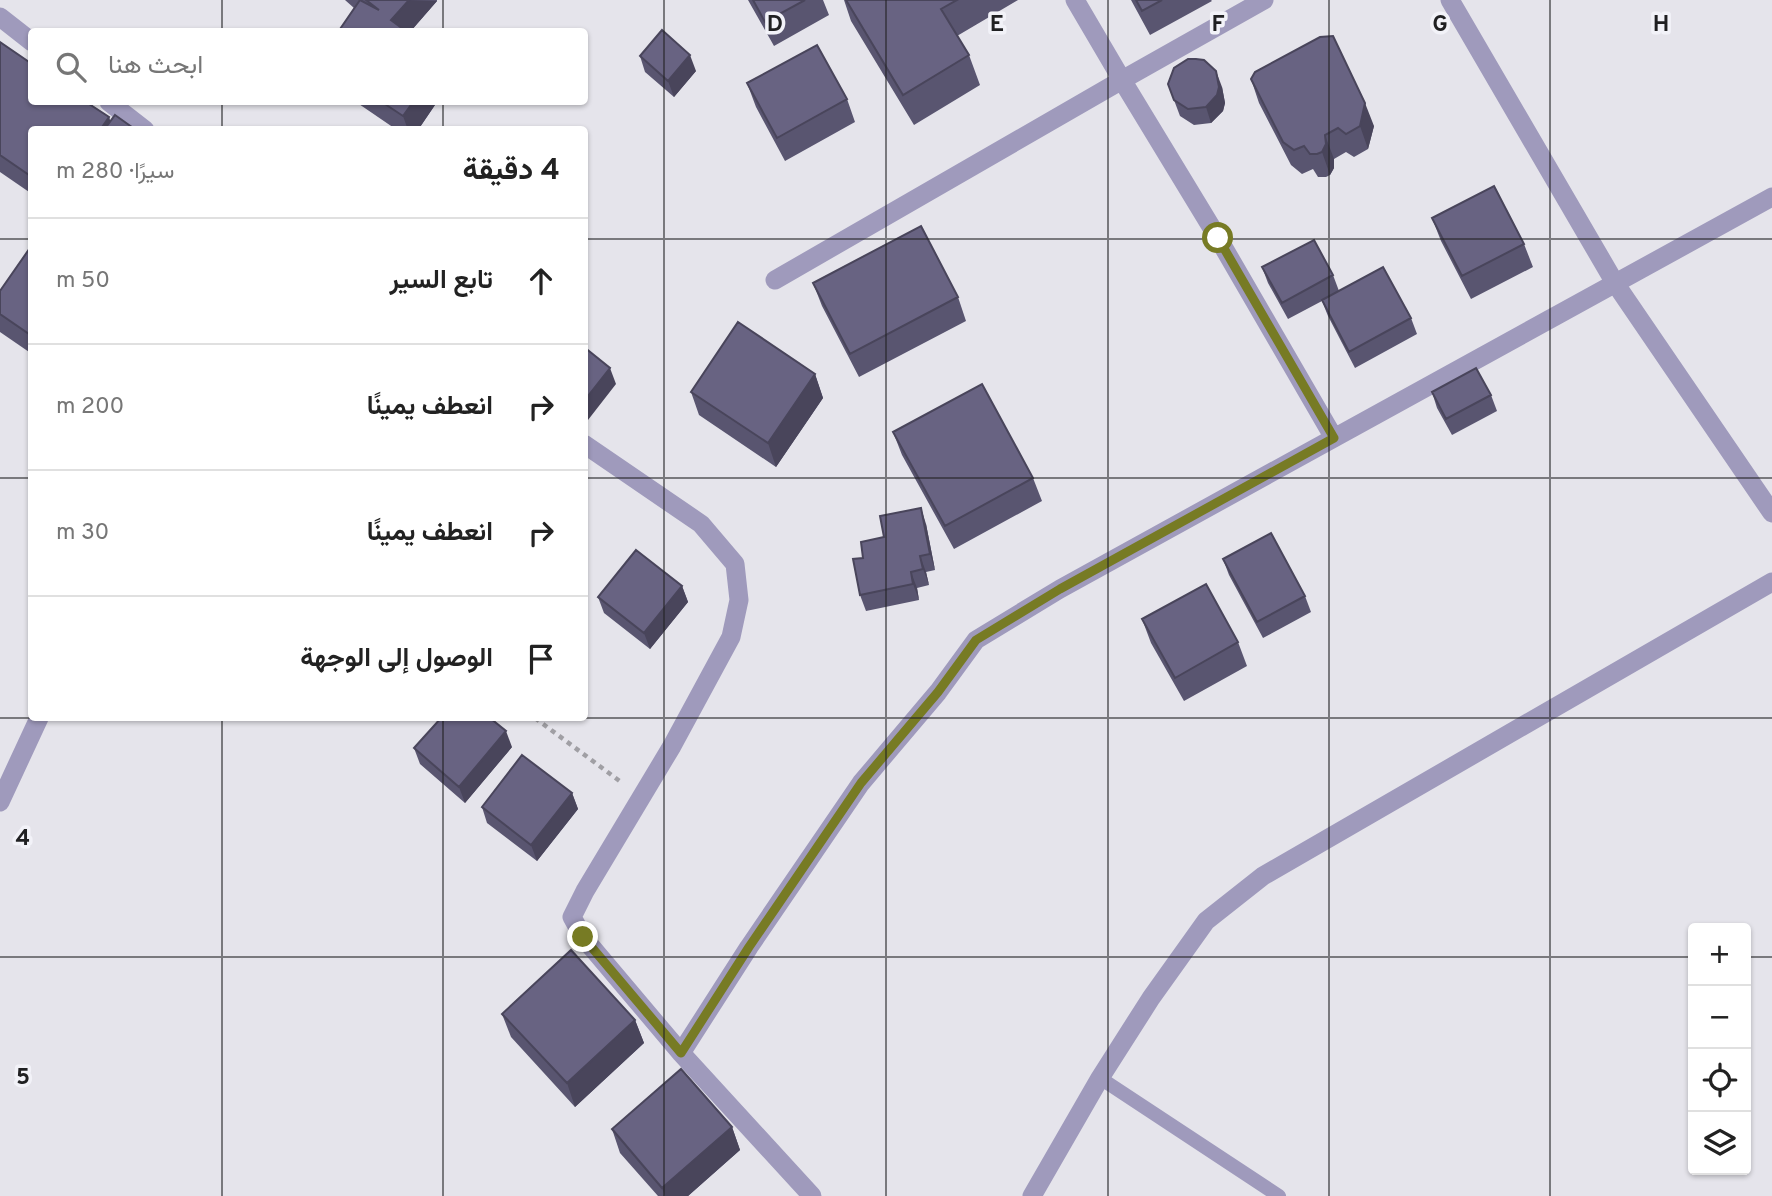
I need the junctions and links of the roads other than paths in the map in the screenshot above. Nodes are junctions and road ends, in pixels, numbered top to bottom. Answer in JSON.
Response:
{"nodes":[{"id":1,"x":1075,"y":0,"type":"edge"},
{"id":2,"x":1264,"y":0,"type":"edge"},
{"id":3,"x":1450,"y":0,"type":"edge"},
{"id":4,"x":0,"y":17,"type":"edge"},
{"id":5,"x":28,"y":39,"type":"edge"},
{"id":6,"x":1122,"y":80,"type":"junction"},
{"id":7,"x":113,"y":105,"type":"edge"},
{"id":8,"x":140,"y":126,"type":"edge"},
{"id":9,"x":1772,"y":197,"type":"edge"},
{"id":10,"x":775,"y":280,"type":"dead end"},
{"id":11,"x":1615,"y":283,"type":"junction"},
{"id":12,"x":1334,"y":438,"type":"junction"},
{"id":13,"x":588,"y":447,"type":"edge"},
{"id":14,"x":1772,"y":513,"type":"edge"},
{"id":15,"x":1772,"y":582,"type":"edge"},
{"id":16,"x":38,"y":721,"type":"edge"},
{"id":17,"x":0,"y":802,"type":"edge"},
{"id":18,"x":681,"y":1053,"type":"junction"},
{"id":19,"x":1100,"y":1078,"type":"junction"},
{"id":20,"x":812,"y":1196,"type":"edge"},
{"id":21,"x":1032,"y":1196,"type":"edge"},
{"id":22,"x":1279,"y":1196,"type":"edge"}],
"edges":[{"from":1,"to":6,"type":"street"},
{"from":2,"to":6,"type":"street"},
{"from":3,"to":11,"type":"street"},
{"from":4,"to":5,"type":"street"},
{"from":6,"to":10,"type":"street"},
{"from":6,"to":12,"type":"street"},
{"from":7,"to":8,"type":"street"},
{"from":9,"to":11,"type":"street"},
{"from":11,"to":12,"type":"street"},
{"from":11,"to":14,"type":"street"},
{"from":12,"to":18,"type":"street"},
{"from":13,"to":18,"type":"street"},
{"from":15,"to":19,"type":"street"},
{"from":16,"to":17,"type":"street"},
{"from":18,"to":20,"type":"street"},
{"from":19,"to":21,"type":"street"},
{"from":19,"to":22,"type":"lane"}]}
